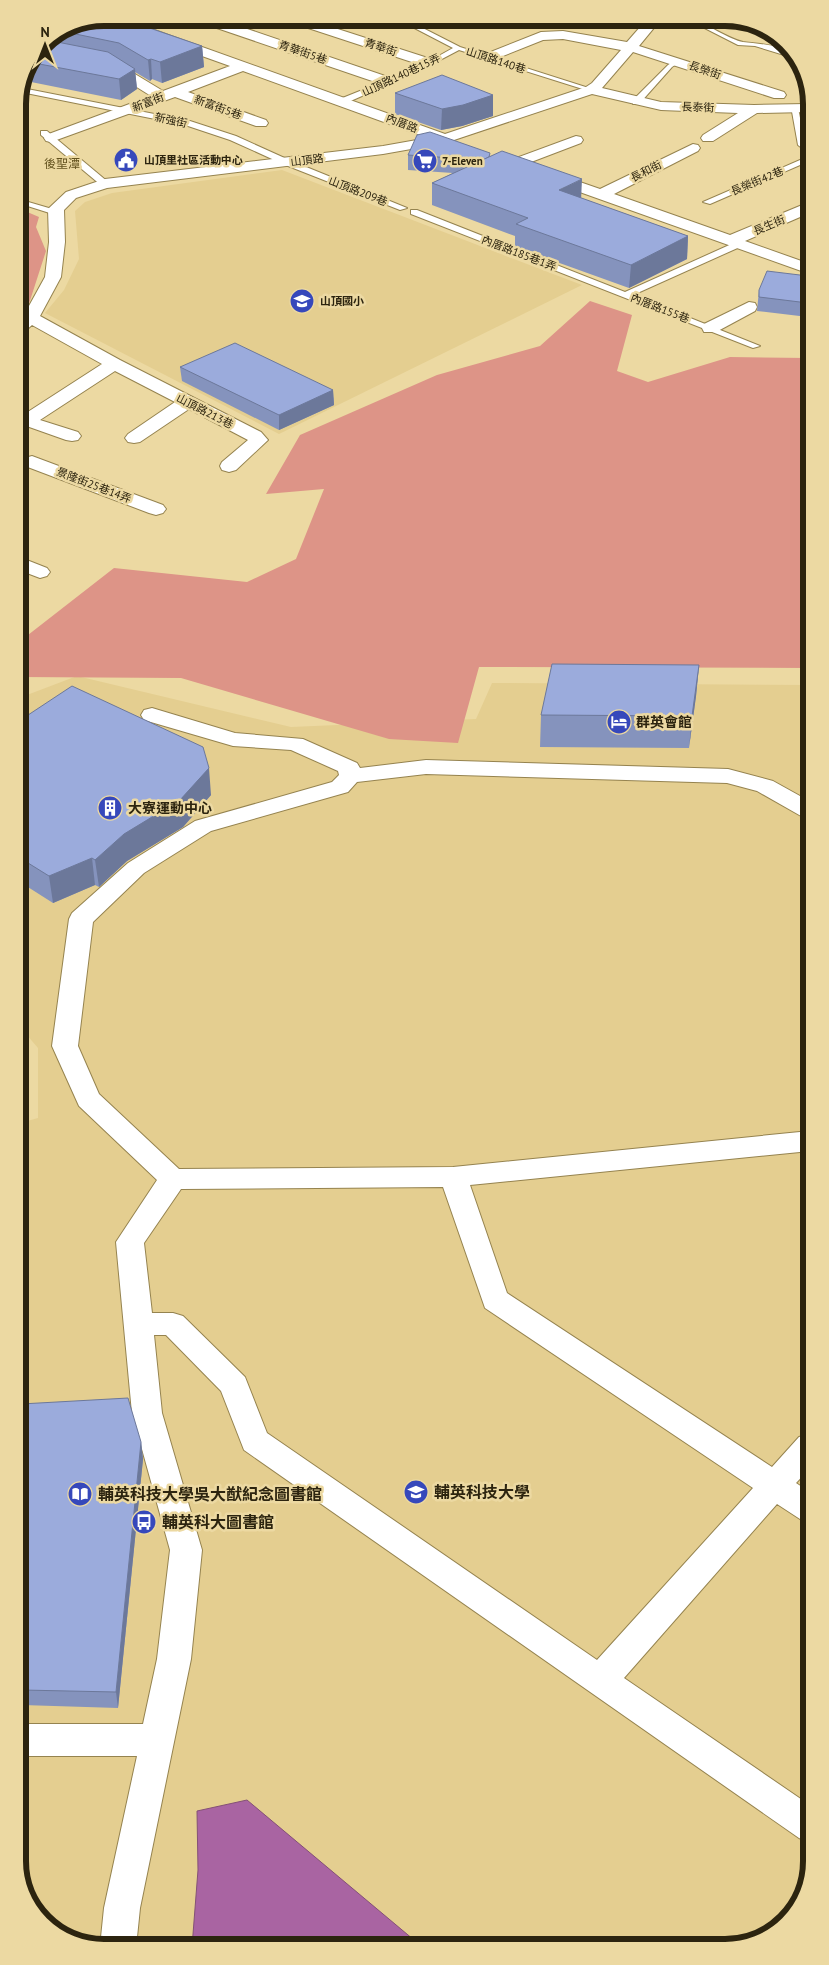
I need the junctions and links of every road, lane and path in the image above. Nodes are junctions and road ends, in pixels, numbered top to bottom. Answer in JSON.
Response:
{"nodes":[{"id":1,"x":142,"y":26,"type":"edge"},
{"id":2,"x":225,"y":26,"type":"edge"},
{"id":3,"x":316,"y":26,"type":"edge"},
{"id":4,"x":414,"y":26,"type":"edge"},
{"id":5,"x":649,"y":26,"type":"edge"},
{"id":6,"x":704,"y":26,"type":"edge"},
{"id":7,"x":630,"y":47,"type":"junction"},
{"id":8,"x":458,"y":48,"type":"junction"},
{"id":9,"x":46,"y":53,"type":"edge"},
{"id":10,"x":783,"y":53,"type":"edge"},
{"id":11,"x":488,"y":58,"type":"junction"},
{"id":12,"x":678,"y":61,"type":"junction"},
{"id":13,"x":429,"y":63,"type":"junction"},
{"id":14,"x":244,"y":66,"type":"junction"},
{"id":15,"x":389,"y":82,"type":"junction"},
{"id":16,"x":591,"y":90,"type":"junction"},
{"id":17,"x":28,"y":91,"type":"edge"},
{"id":18,"x":169,"y":94,"type":"junction"},
{"id":19,"x":779,"y":95,"type":"dead end"},
{"id":20,"x":343,"y":101,"type":"junction"},
{"id":21,"x":636,"y":102,"type":"junction"},
{"id":22,"x":801,"y":108,"type":"edge"},
{"id":23,"x":754,"y":109,"type":"junction"},
{"id":24,"x":124,"y":111,"type":"junction"},
{"id":25,"x":261,"y":123,"type":"dead end"},
{"id":26,"x":48,"y":136,"type":"joint"},
{"id":27,"x":708,"y":138,"type":"dead end"},
{"id":28,"x":445,"y":139,"type":"junction"},
{"id":29,"x":576,"y":140,"type":"dead end"},
{"id":30,"x":462,"y":146,"type":"edge"},
{"id":31,"x":803,"y":146,"type":"edge"},
{"id":32,"x":693,"y":148,"type":"dead end"},
{"id":33,"x":496,"y":158,"type":"edge"},
{"id":34,"x":286,"y":162,"type":"junction"},
{"id":35,"x":803,"y":162,"type":"edge"},
{"id":36,"x":513,"y":164,"type":"junction"},
{"id":37,"x":106,"y":184,"type":"junction"},
{"id":38,"x":600,"y":195,"type":"junction"},
{"id":39,"x":707,"y":202,"type":"dead end"},
{"id":40,"x":26,"y":204,"type":"edge"},
{"id":41,"x":403,"y":208,"type":"dead end"},
{"id":42,"x":803,"y":210,"type":"edge"},
{"id":43,"x":414,"y":212,"type":"dead end"},
{"id":44,"x":56,"y":213,"type":"junction"},
{"id":45,"x":735,"y":243,"type":"junction"},
{"id":46,"x":803,"y":266,"type":"edge"},
{"id":47,"x":624,"y":295,"type":"junction"},
{"id":48,"x":749,"y":307,"type":"dead end"},
{"id":49,"x":26,"y":320,"type":"edge"},
{"id":50,"x":26,"y":324,"type":"edge"},
{"id":51,"x":710,"y":328,"type":"junction"},
{"id":52,"x":756,"y":346,"type":"dead end"},
{"id":53,"x":114,"y":364,"type":"junction"},
{"id":54,"x":188,"y":402,"type":"junction"},
{"id":55,"x":26,"y":421,"type":"edge"},
{"id":56,"x":26,"y":421,"type":"edge"},
{"id":57,"x":134,"y":438,"type":"dead end"},
{"id":58,"x":26,"y":465,"type":"edge"},
{"id":59,"x":26,"y":466,"type":"edge"},
{"id":60,"x":229,"y":466,"type":"dead end"},
{"id":61,"x":156,"y":508,"type":"dead end"},
{"id":62,"x":26,"y":566,"type":"edge"},
{"id":63,"x":40,"y":572,"type":"dead end"},
{"id":64,"x":152,"y":715,"type":"dead end"},
{"id":65,"x":350,"y":776,"type":"junction"},
{"id":66,"x":803,"y":808,"type":"edge"},
{"id":67,"x":803,"y":1142,"type":"edge"},
{"id":68,"x":453,"y":1177,"type":"junction"},
{"id":69,"x":173,"y":1179,"type":"junction"},
{"id":70,"x":138,"y":1324,"type":"junction"},
{"id":71,"x":803,"y":1454,"type":"edge"},
{"id":72,"x":774,"y":1487,"type":"junction"},
{"id":73,"x":803,"y":1505,"type":"edge"},
{"id":74,"x":600,"y":1681,"type":"junction"},
{"id":75,"x":26,"y":1740,"type":"edge"},
{"id":76,"x":157,"y":1740,"type":"junction"},
{"id":77,"x":803,"y":1821,"type":"edge"},
{"id":78,"x":119,"y":1939,"type":"edge"}],
"edges":[{"from":1,"to":14,"type":"street","name":"內厝路"},
{"from":2,"to":15,"type":"street","name":"青華街5巷"},
{"from":3,"to":13,"type":"street","name":"青華街"},
{"from":4,"to":8,"type":"lane","name":"山頂路140巷"},
{"from":5,"to":7,"type":"street","name":"山頂路"},
{"from":6,"to":10,"type":"lane"},
{"from":7,"to":11,"type":"street","name":"長榮街"},
{"from":7,"to":12,"type":"street","name":"長榮街"},
{"from":7,"to":16,"type":"street","name":"山頂路"},
{"from":8,"to":11,"type":"lane","name":"山頂路140巷"},
{"from":8,"to":13,"type":"lane","name":"山頂路140巷15弄"},
{"from":9,"to":18,"type":"street","name":"新富街5巷"},
{"from":11,"to":16,"type":"lane","name":"山頂路140巷"},
{"from":12,"to":19,"type":"street","name":"長榮街"},
{"from":12,"to":21,"type":"lane"},
{"from":13,"to":15,"type":"lane","name":"山頂路140巷15弄"},
{"from":14,"to":18,"type":"street","name":"新富街"},
{"from":14,"to":20,"type":"street","name":"內厝路"},
{"from":15,"to":20,"type":"lane","name":"山頂路140巷15弄"},
{"from":16,"to":21,"type":"street","name":"長泰街"},
{"from":16,"to":28,"type":"street","name":"山頂路"},
{"from":17,"to":24,"type":"lane","name":"新強街"},
{"from":18,"to":24,"type":"street","name":"新富街"},
{"from":18,"to":25,"type":"street","name":"新富街5巷"},
{"from":20,"to":28,"type":"street","name":"內厝路"},
{"from":21,"to":23,"type":"street","name":"長泰街"},
{"from":22,"to":23,"type":"street","name":"長泰街"},
{"from":22,"to":31,"type":"lane"},
{"from":23,"to":27,"type":"street"},
{"from":24,"to":26,"type":"street","name":"新富街"},
{"from":24,"to":34,"type":"lane","name":"新強街"},
{"from":26,"to":37,"type":"lane"},
{"from":28,"to":30,"type":"street","name":"內厝路"},
{"from":28,"to":34,"type":"street","name":"山頂路"},
{"from":29,"to":36,"type":"street"},
{"from":32,"to":38,"type":"street","name":"長和街"},
{"from":33,"to":36,"type":"street"},
{"from":34,"to":37,"type":"street","name":"山頂路"},
{"from":34,"to":41,"type":"lane","name":"山頂路209巷"},
{"from":35,"to":39,"type":"lane","name":"長榮街42巷"},
{"from":36,"to":38,"type":"street"},
{"from":37,"to":44,"type":"street","name":"山頂路"},
{"from":38,"to":45,"type":"street"},
{"from":40,"to":44,"type":"lane"},
{"from":42,"to":45,"type":"street","name":"長生街"},
{"from":43,"to":47,"type":"lane","name":"內厝路185巷1弄"},
{"from":44,"to":49,"type":"street"},
{"from":45,"to":46,"type":"street"},
{"from":45,"to":47,"type":"lane","name":"內厝路155巷"},
{"from":47,"to":51,"type":"lane","name":"內厝路155巷"},
{"from":48,"to":51,"type":"street"},
{"from":50,"to":53,"type":"street","name":"山頂路213巷"},
{"from":51,"to":52,"type":"lane","name":"內厝路155巷"},
{"from":53,"to":54,"type":"street","name":"山頂路213巷"},
{"from":53,"to":55,"type":"street"},
{"from":54,"to":57,"type":"street"},
{"from":54,"to":60,"type":"street","name":"山頂路213巷"},
{"from":56,"to":58,"type":"street"},
{"from":59,"to":61,"type":"street","name":"景隆街25巷14弄"},
{"from":62,"to":63,"type":"street"},
{"from":64,"to":65,"type":"street"},
{"from":65,"to":66,"type":"street"},
{"from":65,"to":69,"type":"street"},
{"from":67,"to":68,"type":"street"},
{"from":68,"to":69,"type":"street"},
{"from":68,"to":72,"type":"street"},
{"from":69,"to":70,"type":"street"},
{"from":70,"to":74,"type":"street"},
{"from":70,"to":76,"type":"street"},
{"from":71,"to":72,"type":"street"},
{"from":72,"to":73,"type":"street"},
{"from":72,"to":74,"type":"street"},
{"from":74,"to":77,"type":"street"},
{"from":75,"to":76,"type":"street"},
{"from":76,"to":78,"type":"street"}]}
